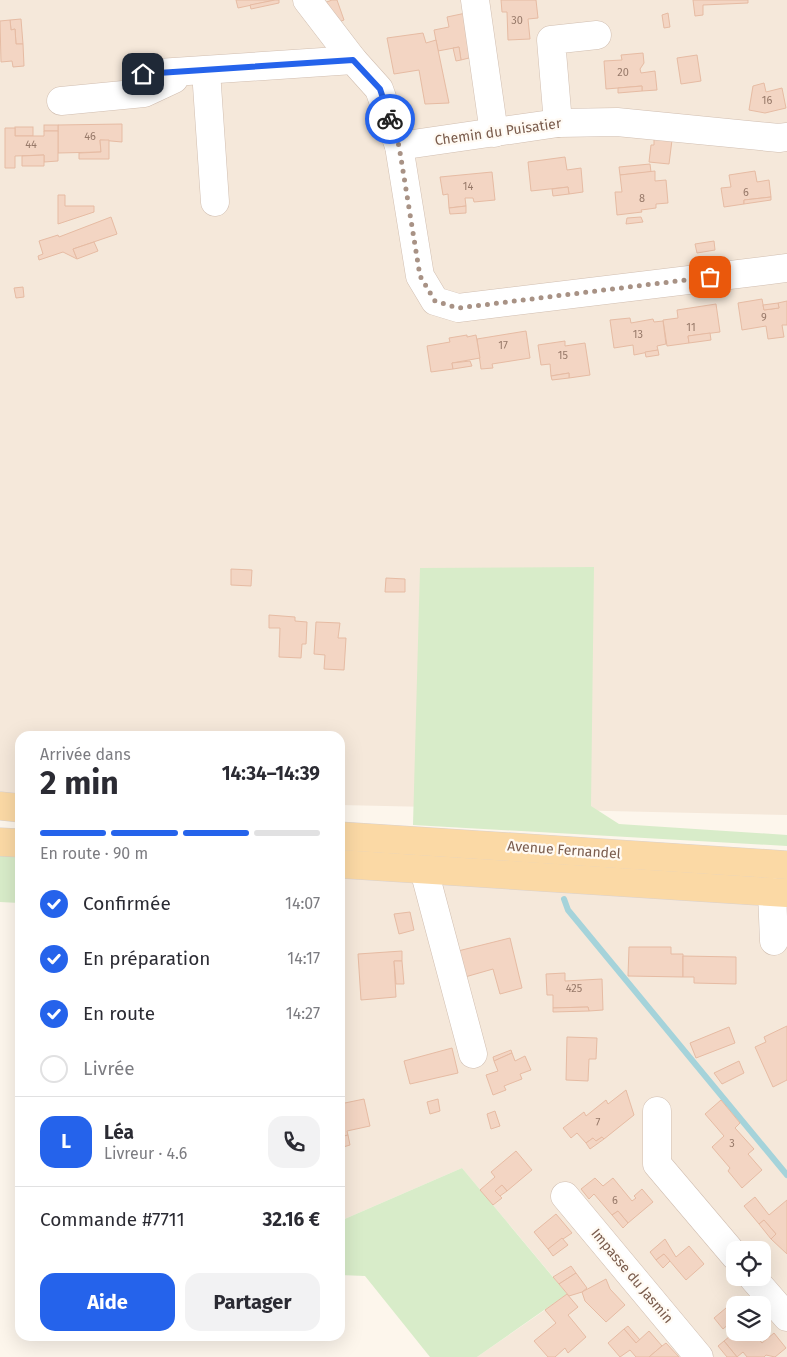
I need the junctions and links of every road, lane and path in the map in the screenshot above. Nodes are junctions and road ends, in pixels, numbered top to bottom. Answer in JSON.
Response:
{"nodes":[{"id":1,"x":307,"y":0,"type":"edge"},
{"id":2,"x":475,"y":0,"type":"edge"},
{"id":3,"x":489,"y":0,"type":"edge"},
{"id":4,"x":596,"y":35,"type":"dead end"},
{"id":5,"x":353,"y":60,"type":"junction"},
{"id":6,"x":196,"y":72,"type":"junction"},
{"id":7,"x":143,"y":74,"type":"dead end"},
{"id":8,"x":62,"y":101,"type":"dead end"},
{"id":9,"x":558,"y":123,"type":"junction"},
{"id":10,"x":501,"y":131,"type":"junction"},
{"id":11,"x":787,"y":137,"type":"edge"},
{"id":12,"x":399,"y":146,"type":"junction"},
{"id":13,"x":215,"y":202,"type":"dead end"},
{"id":14,"x":787,"y":268,"type":"edge"},
{"id":15,"x":0,"y":806,"type":"edge"},
{"id":16,"x":15,"y":808,"type":"edge"},
{"id":17,"x":345,"y":836,"type":"edge"},
{"id":18,"x":0,"y":842,"type":"edge"},
{"id":19,"x":15,"y":843,"type":"edge"},
{"id":20,"x":345,"y":864,"type":"edge"},
{"id":21,"x":787,"y":865,"type":"edge"},
{"id":22,"x":424,"y":870,"type":"junction"},
{"id":23,"x":779,"y":892,"type":"edge"},
{"id":24,"x":774,"y":941,"type":"dead end"},
{"id":25,"x":473,"y":1054,"type":"dead end"},
{"id":26,"x":657,"y":1111,"type":"dead end"},
{"id":27,"x":565,"y":1196,"type":"dead end"},
{"id":28,"x":726,"y":1245,"type":"edge"},
{"id":29,"x":760,"y":1286,"type":"edge"},
{"id":30,"x":787,"y":1317,"type":"edge"},
{"id":31,"x":699,"y":1357,"type":"edge"}],
"edges":[{"from":1,"to":5,"type":"street"},
{"from":2,"to":10,"type":"street"},
{"from":3,"to":10,"type":"street"},
{"from":4,"to":9,"type":"street"},
{"from":5,"to":6,"type":"street"},
{"from":5,"to":12,"type":"street"},
{"from":6,"to":7,"type":"street"},
{"from":6,"to":8,"type":"street"},
{"from":6,"to":13,"type":"street"},
{"from":9,"to":10,"type":"street","name":"Chemin du Puisatier"},
{"from":9,"to":11,"type":"street","name":"Chemin du Puisatier"},
{"from":10,"to":12,"type":"street","name":"Chemin du Puisatier"},
{"from":12,"to":14,"type":"street"},
{"from":15,"to":16,"type":"main road"},
{"from":17,"to":21,"type":"main road","name":"Avenue Fernandel"},
{"from":18,"to":19,"type":"main road"},
{"from":20,"to":22,"type":"main road"},
{"from":22,"to":23,"type":"main road"},
{"from":22,"to":25,"type":"street"},
{"from":23,"to":24,"type":"street"},
{"from":26,"to":28,"type":"street"},
{"from":27,"to":31,"type":"street","name":"Impasse du Jasmin"},
{"from":29,"to":30,"type":"street"}]}
